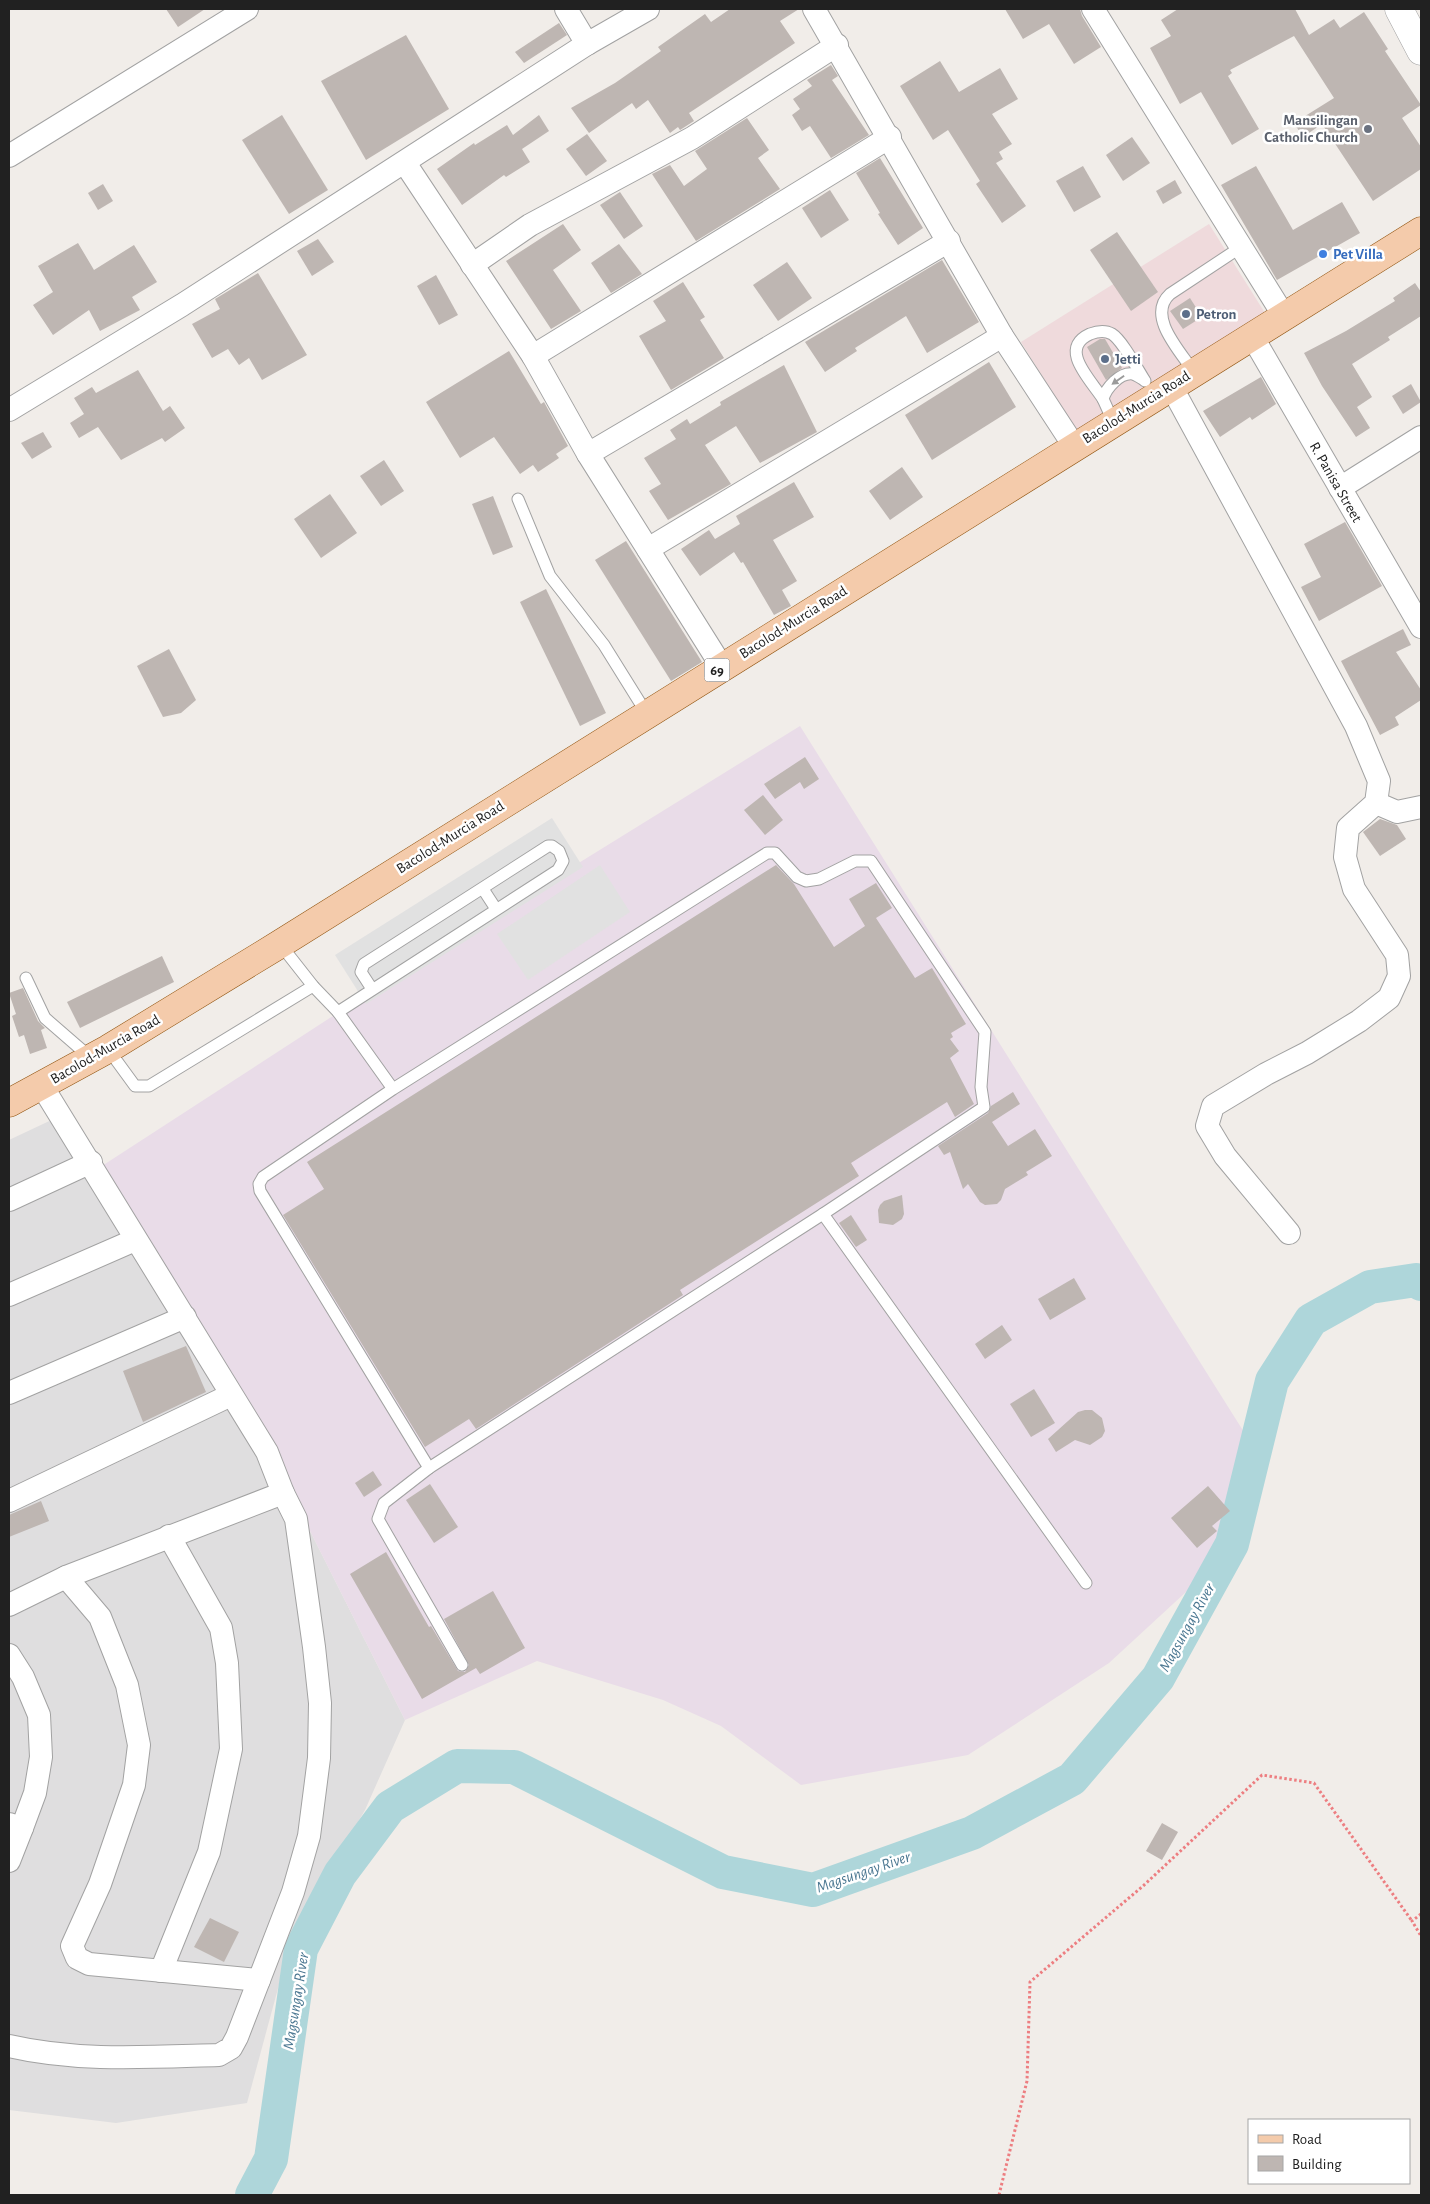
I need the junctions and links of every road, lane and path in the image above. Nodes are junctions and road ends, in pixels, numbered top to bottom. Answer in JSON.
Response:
{"nodes":[{"id":1,"x":247,"y":9,"type":"edge"},
{"id":2,"x":566,"y":9,"type":"edge"},
{"id":3,"x":648,"y":9,"type":"edge"},
{"id":4,"x":814,"y":9,"type":"edge"},
{"id":5,"x":1094,"y":9,"type":"edge"},
{"id":6,"x":1399,"y":9,"type":"edge"},
{"id":7,"x":587,"y":44,"type":"junction"},
{"id":8,"x":837,"y":45,"type":"junction"},
{"id":9,"x":1421,"y":51,"type":"edge"},
{"id":10,"x":890,"y":137,"type":"junction"},
{"id":11,"x":9,"y":156,"type":"edge"},
{"id":12,"x":405,"y":163,"type":"junction"},
{"id":13,"x":1421,"y":230,"type":"edge"},
{"id":14,"x":949,"y":241,"type":"junction"},
{"id":15,"x":1241,"y":247,"type":"junction"},
{"id":16,"x":472,"y":265,"type":"junction"},
{"id":17,"x":1284,"y":316,"type":"junction"},
{"id":18,"x":1002,"y":336,"type":"junction"},
{"id":19,"x":1252,"y":336,"type":"junction"},
{"id":20,"x":533,"y":356,"type":"junction"},
{"id":21,"x":1194,"y":372,"type":"junction"},
{"id":22,"x":1158,"y":387,"type":"junction"},
{"id":23,"x":9,"y":410,"type":"edge"},
{"id":24,"x":1108,"y":410,"type":"junction"},
{"id":25,"x":1421,"y":437,"type":"edge"},
{"id":26,"x":1074,"y":446,"type":"junction"},
{"id":27,"x":588,"y":454,"type":"junction"},
{"id":28,"x":1340,"y":488,"type":"junction"},
{"id":29,"x":518,"y":499,"type":"dead end"},
{"id":30,"x":648,"y":549,"type":"junction"},
{"id":31,"x":1419,"y":620,"type":"edge"},
{"id":32,"x":722,"y":667,"type":"junction"},
{"id":33,"x":647,"y":714,"type":"junction"},
{"id":34,"x":1376,"y":803,"type":"junction"},
{"id":35,"x":1421,"y":807,"type":"edge"},
{"id":36,"x":483,"y":889,"type":"junction"},
{"id":37,"x":496,"y":909,"type":"junction"},
{"id":38,"x":280,"y":944,"type":"junction"},
{"id":39,"x":26,"y":978,"type":"dead end"},
{"id":40,"x":313,"y":986,"type":"junction"},
{"id":41,"x":372,"y":989,"type":"junction"},
{"id":42,"x":338,"y":1012,"type":"junction"},
{"id":43,"x":100,"y":1054,"type":"junction"},
{"id":44,"x":42,"y":1086,"type":"junction"},
{"id":45,"x":393,"y":1089,"type":"junction"},
{"id":46,"x":9,"y":1103,"type":"edge"},
{"id":47,"x":90,"y":1162,"type":"junction"},
{"id":48,"x":9,"y":1200,"type":"edge"},
{"id":49,"x":823,"y":1214,"type":"junction"},
{"id":50,"x":1289,"y":1233,"type":"dead end"},
{"id":51,"x":135,"y":1240,"type":"junction"},
{"id":52,"x":9,"y":1294,"type":"edge"},
{"id":53,"x":185,"y":1316,"type":"junction"},
{"id":54,"x":9,"y":1393,"type":"edge"},
{"id":55,"x":231,"y":1395,"type":"junction"},
{"id":56,"x":429,"y":1468,"type":"junction"},
{"id":57,"x":283,"y":1493,"type":"junction"},
{"id":58,"x":9,"y":1501,"type":"edge"},
{"id":59,"x":169,"y":1536,"type":"junction"},
{"id":60,"x":66,"y":1577,"type":"junction"},
{"id":61,"x":1086,"y":1582,"type":"dead end"},
{"id":62,"x":9,"y":1605,"type":"edge"},
{"id":63,"x":9,"y":1655,"type":"edge"},
{"id":64,"x":462,"y":1665,"type":"dead end"},
{"id":65,"x":15,"y":1826,"type":"edge"},
{"id":66,"x":9,"y":1861,"type":"edge"},
{"id":67,"x":1421,"y":1914,"type":"edge"},
{"id":68,"x":1412,"y":1921,"type":"junction"},
{"id":69,"x":1421,"y":1936,"type":"edge"},
{"id":70,"x":161,"y":1970,"type":"junction"},
{"id":71,"x":259,"y":1980,"type":"junction"},
{"id":72,"x":9,"y":2046,"type":"edge"},
{"id":73,"x":999,"y":2195,"type":"edge"}],
"edges":[{"from":1,"to":11,"type":"street"},
{"from":2,"to":7,"type":"street"},
{"from":3,"to":7,"type":"street"},
{"from":4,"to":8,"type":"street"},
{"from":5,"to":15,"type":"street"},
{"from":6,"to":9,"type":"street"},
{"from":7,"to":12,"type":"street"},
{"from":8,"to":10,"type":"street"},
{"from":8,"to":16,"type":"street"},
{"from":10,"to":14,"type":"street"},
{"from":10,"to":20,"type":"street"},
{"from":12,"to":16,"type":"street"},
{"from":12,"to":23,"type":"street"},
{"from":13,"to":17,"type":"main road","name":"Bacolod-Murcia Road","number":"69"},
{"from":14,"to":18,"type":"street"},
{"from":14,"to":27,"type":"street"},
{"from":15,"to":17,"type":"street"},
{"from":15,"to":21,"type":"lane"},
{"from":16,"to":20,"type":"street"},
{"from":17,"to":19,"type":"main road","name":"Bacolod-Murcia Road","number":"69"},
{"from":18,"to":26,"type":"street"},
{"from":18,"to":30,"type":"street"},
{"from":19,"to":21,"type":"main road","name":"Bacolod-Murcia Road","number":"69"},
{"from":19,"to":28,"type":"street","name":"R. Panisa Street"},
{"from":20,"to":27,"type":"street"},
{"from":21,"to":22,"type":"main road","name":"Bacolod-Murcia Road","number":"69"},
{"from":22,"to":24,"type":"main road","name":"Bacolod-Murcia Road","number":"69"},
{"from":22,"to":24,"type":"lane"},
{"from":22,"to":34,"type":"street"},
{"from":24,"to":26,"type":"main road","name":"Bacolod-Murcia Road","number":"69"},
{"from":25,"to":28,"type":"street"},
{"from":26,"to":32,"type":"main road","name":"Bacolod-Murcia Road","number":"69"},
{"from":27,"to":30,"type":"street"},
{"from":28,"to":31,"type":"street","name":"R. Panisa Street"},
{"from":29,"to":33,"type":"lane"},
{"from":30,"to":32,"type":"street"},
{"from":32,"to":33,"type":"main road","name":"Bacolod-Murcia Road","number":"69"},
{"from":33,"to":38,"type":"main road","name":"Bacolod-Murcia Road","number":"69"},
{"from":34,"to":35,"type":"street"},
{"from":34,"to":50,"type":"street"},
{"from":36,"to":37,"type":"lane"},
{"from":36,"to":37,"type":"lane"},
{"from":36,"to":41,"type":"lane"},
{"from":37,"to":41,"type":"lane"},
{"from":38,"to":40,"type":"lane"},
{"from":38,"to":43,"type":"main road","name":"Bacolod-Murcia Road","number":"69"},
{"from":39,"to":43,"type":"lane"},
{"from":40,"to":42,"type":"lane"},
{"from":40,"to":43,"type":"lane"},
{"from":41,"to":42,"type":"lane"},
{"from":42,"to":45,"type":"lane"},
{"from":43,"to":44,"type":"main road","name":"Bacolod-Murcia Road","number":"69"},
{"from":44,"to":46,"type":"main road","name":"Bacolod-Murcia Road","number":"69"},
{"from":44,"to":47,"type":"street"},
{"from":45,"to":49,"type":"lane"},
{"from":45,"to":56,"type":"lane"},
{"from":47,"to":48,"type":"street"},
{"from":47,"to":51,"type":"street"},
{"from":49,"to":56,"type":"lane"},
{"from":49,"to":61,"type":"lane"},
{"from":51,"to":52,"type":"street"},
{"from":51,"to":53,"type":"street"},
{"from":53,"to":54,"type":"street"},
{"from":53,"to":55,"type":"street"},
{"from":55,"to":57,"type":"street"},
{"from":55,"to":58,"type":"street"},
{"from":56,"to":64,"type":"lane"},
{"from":57,"to":59,"type":"street"},
{"from":57,"to":71,"type":"street"},
{"from":59,"to":60,"type":"street"},
{"from":59,"to":70,"type":"street"},
{"from":60,"to":62,"type":"street"},
{"from":60,"to":70,"type":"street"},
{"from":63,"to":65,"type":"street"},
{"from":65,"to":66,"type":"street"},
{"from":67,"to":68,"type":"path"},
{"from":68,"to":69,"type":"path"},
{"from":68,"to":73,"type":"path"},
{"from":70,"to":71,"type":"street"},
{"from":71,"to":72,"type":"street"}]}
